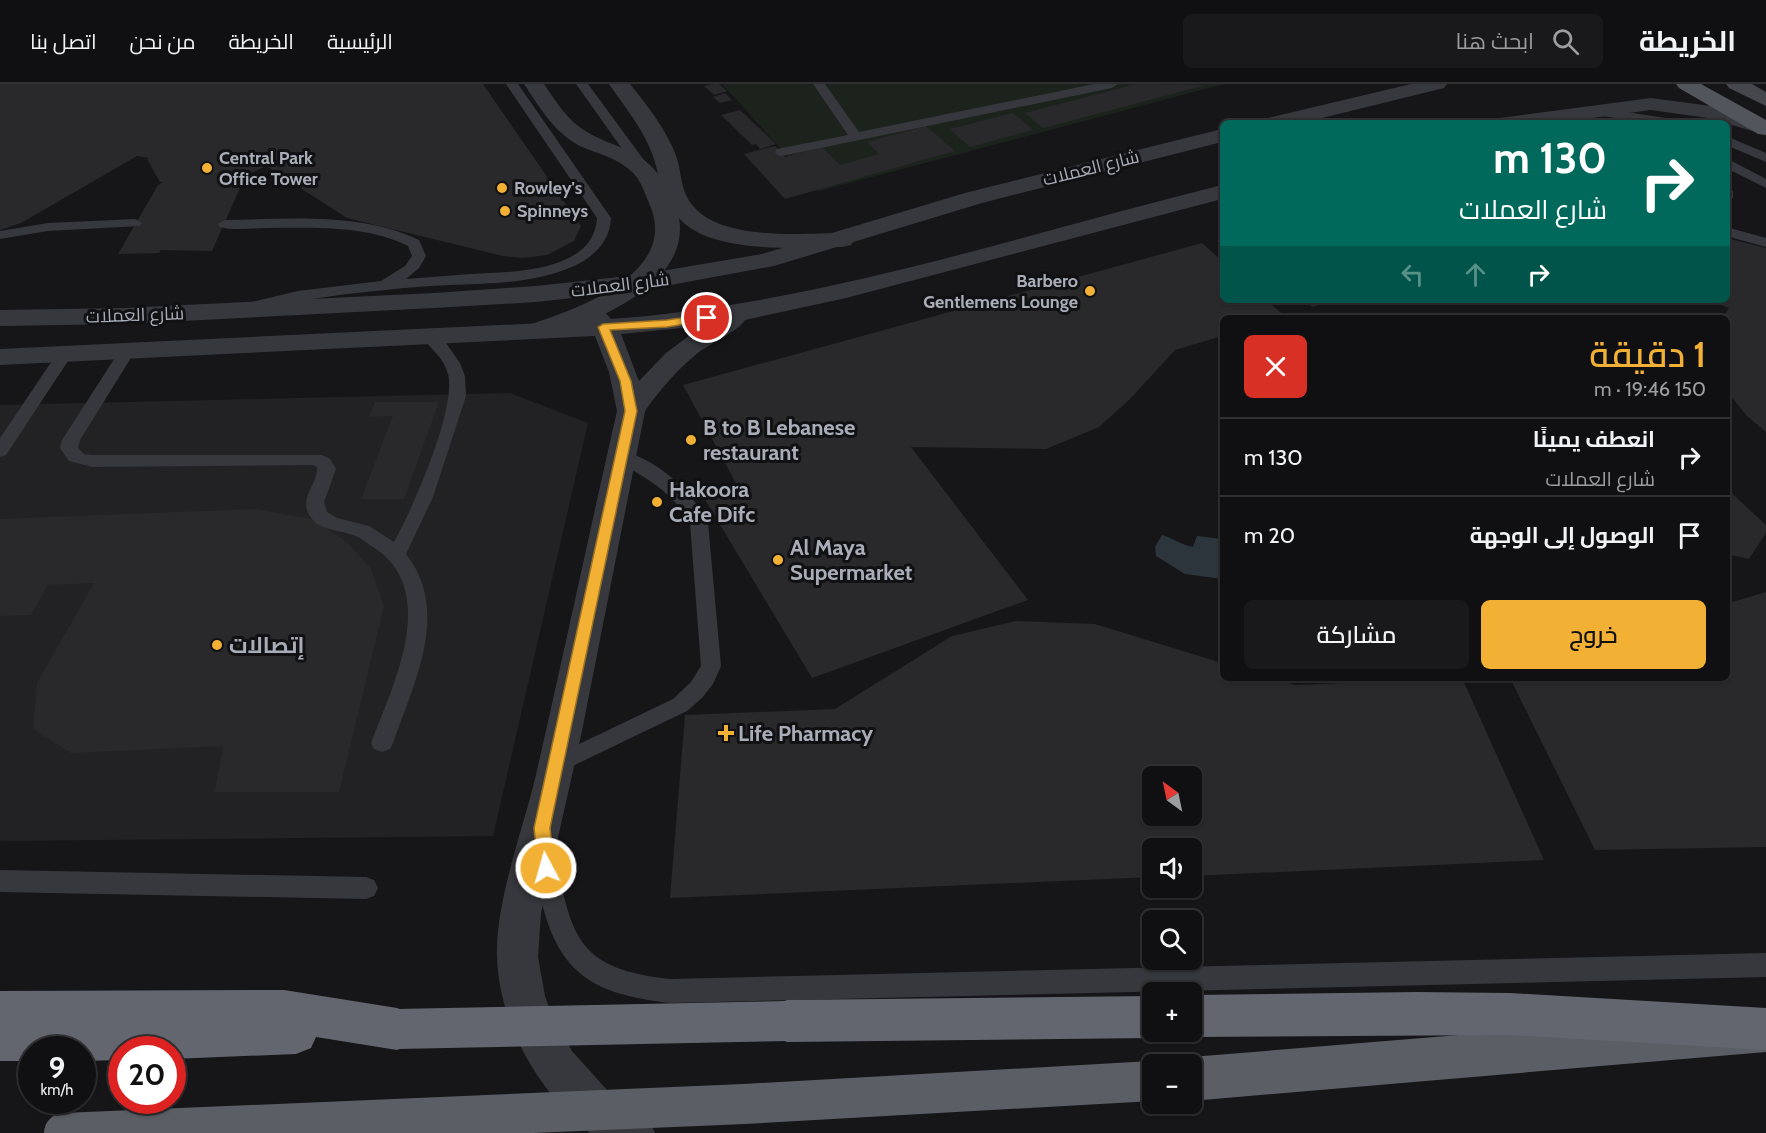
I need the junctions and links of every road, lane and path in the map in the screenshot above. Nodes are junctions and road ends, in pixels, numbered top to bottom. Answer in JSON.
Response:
{"nodes":[{"id":1,"x":512,"y":84,"type":"edge"},
{"id":2,"x":534,"y":84,"type":"edge"},
{"id":3,"x":582,"y":84,"type":"edge"},
{"id":4,"x":619,"y":84,"type":"edge"},
{"id":5,"x":819,"y":84,"type":"edge"},
{"id":6,"x":1437,"y":84,"type":"edge"},
{"id":7,"x":1686,"y":84,"type":"edge"},
{"id":8,"x":1736,"y":84,"type":"edge"},
{"id":9,"x":1105,"y":85,"type":"edge"},
{"id":10,"x":1607,"y":91,"type":"dead end"},
{"id":11,"x":1766,"y":100,"type":"edge"},
{"id":12,"x":1591,"y":110,"type":"junction"},
{"id":13,"x":1288,"y":120,"type":"edge"},
{"id":14,"x":1522,"y":120,"type":"edge"},
{"id":15,"x":1525,"y":120,"type":"edge"},
{"id":16,"x":1606,"y":120,"type":"edge"},
{"id":17,"x":1653,"y":120,"type":"edge"},
{"id":18,"x":1766,"y":129,"type":"edge"},
{"id":19,"x":855,"y":136,"type":"junction"},
{"id":20,"x":1220,"y":136,"type":"edge"},
{"id":21,"x":1730,"y":142,"type":"edge"},
{"id":22,"x":782,"y":153,"type":"dead end"},
{"id":23,"x":1766,"y":158,"type":"edge"},
{"id":24,"x":1730,"y":164,"type":"edge"},
{"id":25,"x":645,"y":171,"type":"junction"},
{"id":26,"x":1766,"y":184,"type":"edge"},
{"id":27,"x":1220,"y":193,"type":"edge"},
{"id":28,"x":676,"y":213,"type":"junction"},
{"id":29,"x":135,"y":223,"type":"dead end"},
{"id":30,"x":225,"y":224,"type":"dead end"},
{"id":31,"x":1730,"y":232,"type":"edge"},
{"id":32,"x":0,"y":235,"type":"edge"},
{"id":33,"x":842,"y":240,"type":"junction"},
{"id":34,"x":1766,"y":243,"type":"edge"},
{"id":35,"x":635,"y":284,"type":"junction"},
{"id":36,"x":379,"y":286,"type":"junction"},
{"id":37,"x":556,"y":293,"type":"junction"},
{"id":38,"x":233,"y":311,"type":"junction"},
{"id":39,"x":752,"y":311,"type":"junction"},
{"id":40,"x":0,"y":318,"type":"edge"},
{"id":41,"x":39,"y":319,"type":"junction"},
{"id":42,"x":597,"y":319,"type":"junction"},
{"id":43,"x":0,"y":323,"type":"edge"},
{"id":44,"x":430,"y":337,"type":"junction"},
{"id":45,"x":126,"y":353,"type":"junction"},
{"id":46,"x":64,"y":355,"type":"junction"},
{"id":47,"x":0,"y":357,"type":"edge"},
{"id":48,"x":631,"y":411,"type":"junction"},
{"id":49,"x":6,"y":433,"type":"edge"},
{"id":50,"x":0,"y":452,"type":"edge"},
{"id":51,"x":621,"y":456,"type":"junction"},
{"id":52,"x":396,"y":555,"type":"junction"},
{"id":53,"x":382,"y":743,"type":"dead end"},
{"id":54,"x":556,"y":765,"type":"junction"},
{"id":55,"x":542,"y":828,"type":"junction"},
{"id":56,"x":0,"y":881,"type":"edge"},
{"id":57,"x":366,"y":888,"type":"dead end"},
{"id":58,"x":1766,"y":965,"type":"edge"},
{"id":59,"x":0,"y":1012,"type":"edge"},
{"id":60,"x":1202,"y":1016,"type":"edge"},
{"id":61,"x":1142,"y":1017,"type":"edge"},
{"id":62,"x":397,"y":1029,"type":"junction"},
{"id":63,"x":1766,"y":1030,"type":"edge"},
{"id":64,"x":0,"y":1040,"type":"edge"},
{"id":65,"x":1202,"y":1078,"type":"edge"},
{"id":66,"x":1142,"y":1083,"type":"edge"},
{"id":67,"x":64,"y":1133,"type":"edge"},
{"id":68,"x":632,"y":1133,"type":"edge"}],
"edges":[{"from":1,"to":36,"type":"lane"},
{"from":2,"to":25,"type":"street"},
{"from":3,"to":25,"type":"lane"},
{"from":4,"to":28,"type":"street"},
{"from":5,"to":19,"type":"lane"},
{"from":6,"to":13,"type":"street"},
{"from":7,"to":18,"type":"main road"},
{"from":8,"to":11,"type":"main road"},
{"from":9,"to":19,"type":"lane"},
{"from":10,"to":14,"type":"street"},
{"from":12,"to":15,"type":"street"},
{"from":12,"to":16,"type":"lane"},
{"from":12,"to":17,"type":"lane"},
{"from":12,"to":18,"type":"street"},
{"from":19,"to":22,"type":"lane"},
{"from":20,"to":33,"type":"street","name":"شارع العملات"},
{"from":21,"to":23,"type":"lane"},
{"from":24,"to":26,"type":"lane"},
{"from":25,"to":28,"type":"street"},
{"from":27,"to":39,"type":"street","name":"شارع العملات"},
{"from":28,"to":33,"type":"street"},
{"from":28,"to":35,"type":"street"},
{"from":29,"to":32,"type":"lane"},
{"from":30,"to":36,"type":"lane"},
{"from":31,"to":34,"type":"lane"},
{"from":33,"to":35,"type":"street","name":"شارع العملات"},
{"from":35,"to":37,"type":"street","name":"شارع العملات"},
{"from":35,"to":42,"type":"street"},
{"from":36,"to":38,"type":"lane"},
{"from":37,"to":38,"type":"street","name":"شارع العملات"},
{"from":37,"to":42,"type":"street"},
{"from":38,"to":41,"type":"street","name":"شارع العملات"},
{"from":39,"to":42,"type":"street","name":"شارع العملات"},
{"from":39,"to":48,"type":"street"},
{"from":40,"to":41,"type":"street","name":"شارع العملات"},
{"from":41,"to":43,"type":"street"},
{"from":42,"to":44,"type":"street","name":"شارع العملات"},
{"from":42,"to":48,"type":"street"},
{"from":44,"to":45,"type":"street","name":"شارع العملات"},
{"from":44,"to":52,"type":"lane"},
{"from":45,"to":46,"type":"street","name":"شارع العملات"},
{"from":45,"to":52,"type":"lane"},
{"from":46,"to":47,"type":"street","name":"شارع العملات"},
{"from":46,"to":49,"type":"lane"},
{"from":48,"to":51,"type":"street"},
{"from":49,"to":50,"type":"lane"},
{"from":51,"to":54,"type":"street"},
{"from":51,"to":54,"type":"lane"},
{"from":52,"to":53,"type":"lane"},
{"from":54,"to":55,"type":"street"},
{"from":55,"to":58,"type":"lane"},
{"from":55,"to":68,"type":"street"},
{"from":56,"to":57,"type":"lane"},
{"from":59,"to":62,"type":"highway"},
{"from":60,"to":63,"type":"highway"},
{"from":61,"to":62,"type":"highway","bridge":true},
{"from":62,"to":64,"type":"highway"},
{"from":63,"to":65,"type":"highway"},
{"from":66,"to":67,"type":"highway","bridge":true}]}
